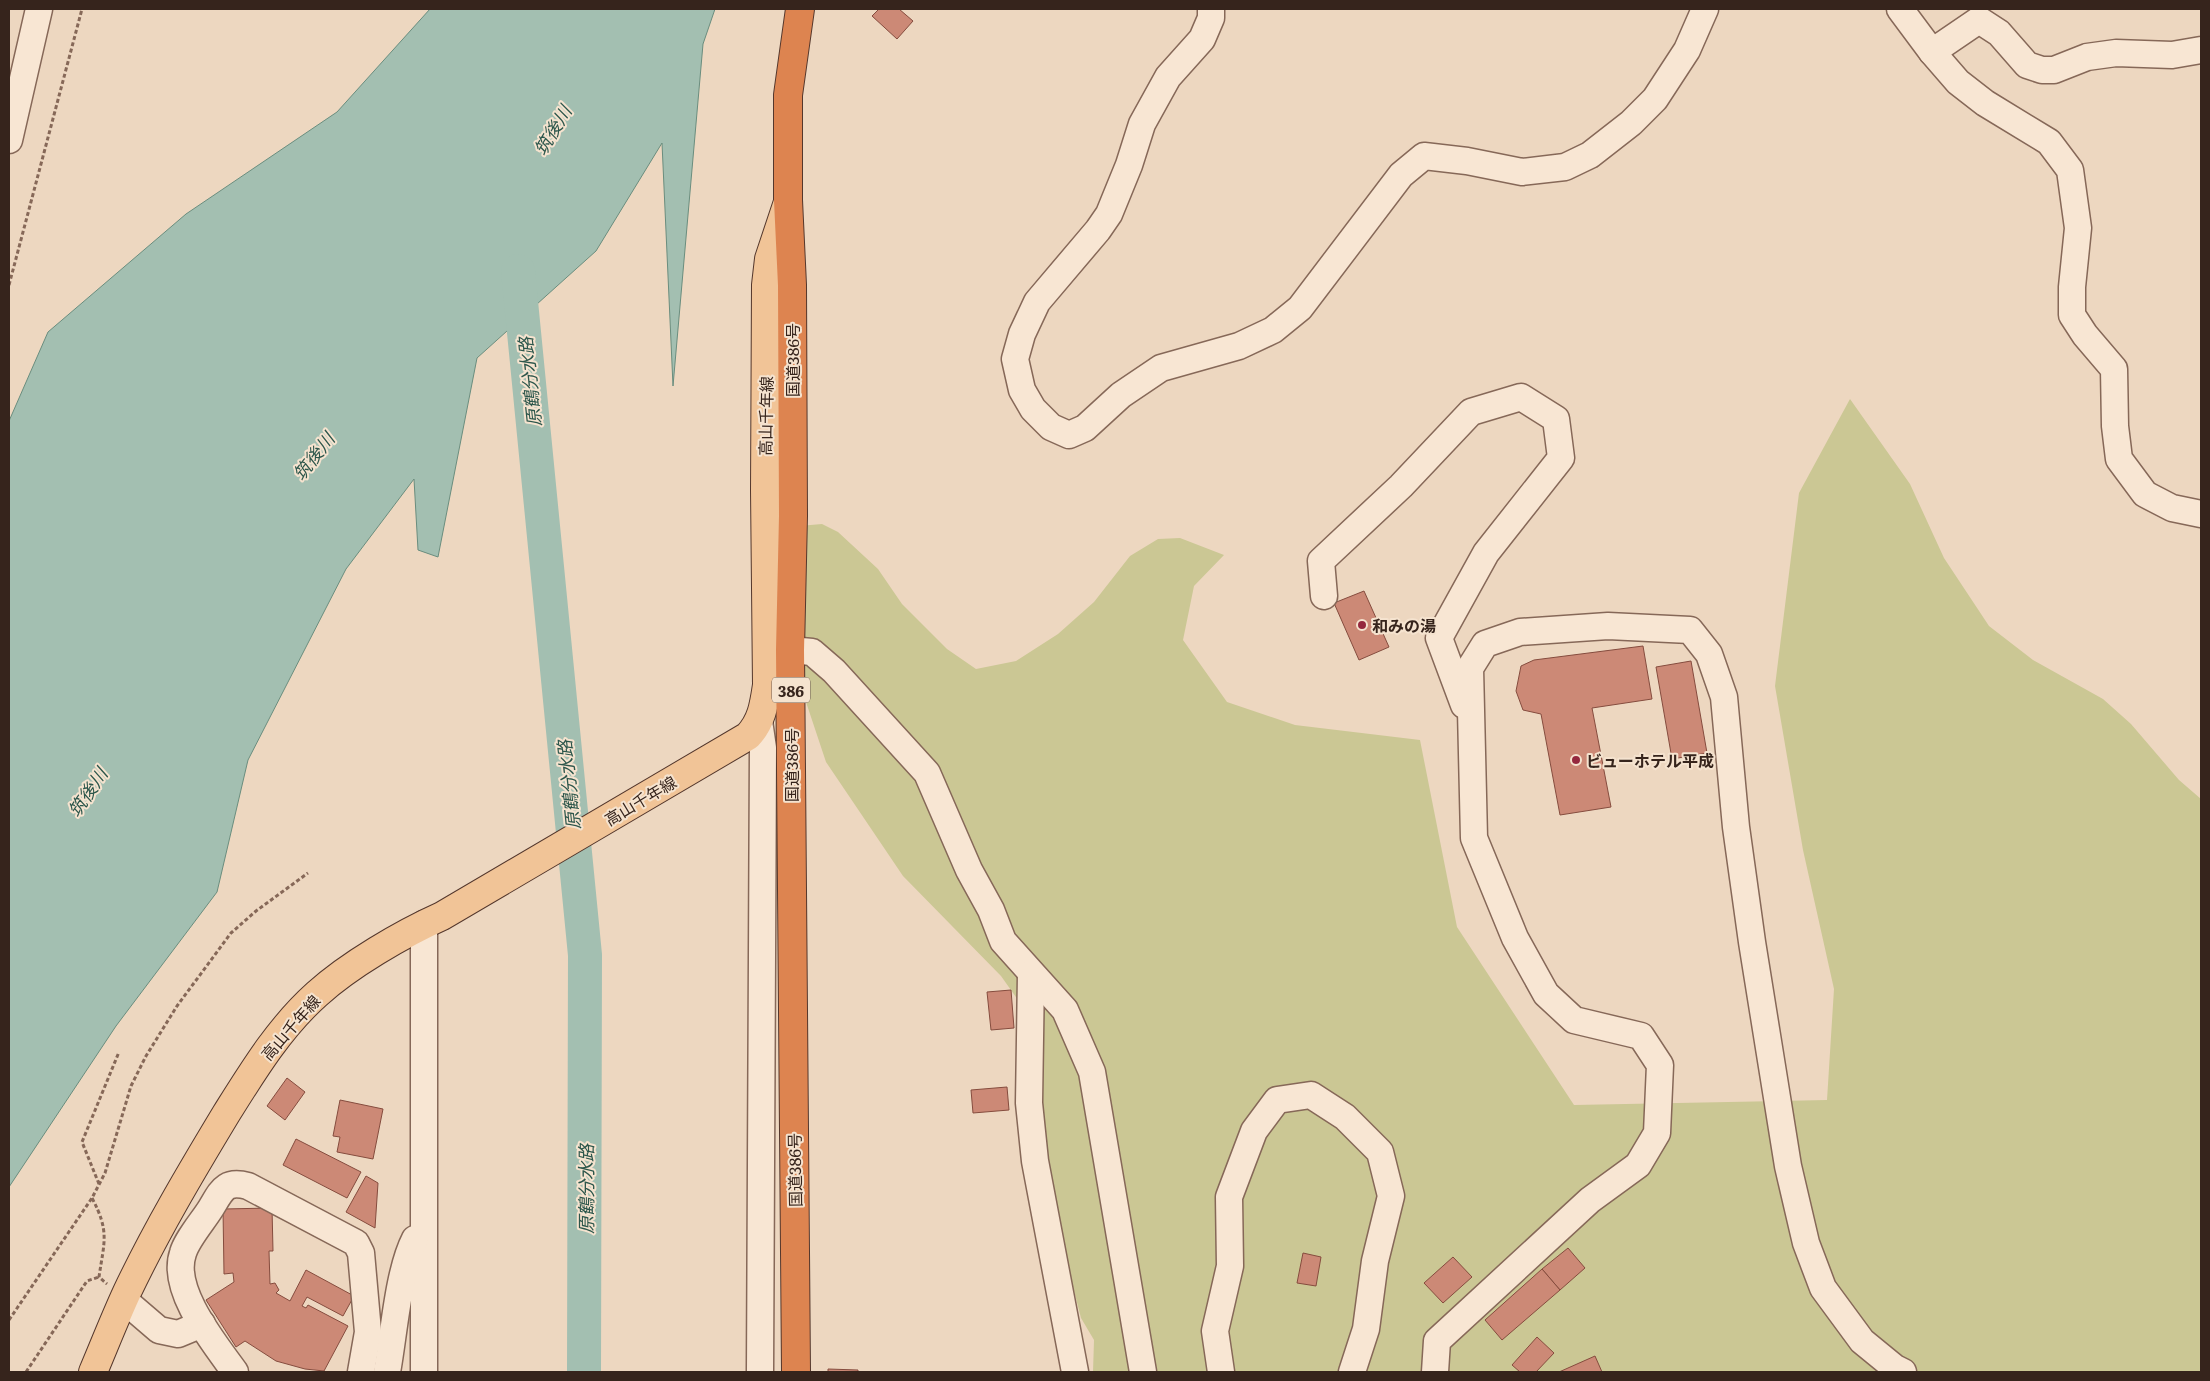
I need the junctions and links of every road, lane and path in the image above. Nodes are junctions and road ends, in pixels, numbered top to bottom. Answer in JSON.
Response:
{"nodes":[{"id":1,"x":39,"y":9,"type":"edge"},
{"id":2,"x":82,"y":9,"type":"edge"},
{"id":3,"x":800,"y":9,"type":"edge"},
{"id":4,"x":1211,"y":9,"type":"edge"},
{"id":5,"x":1705,"y":9,"type":"edge"},
{"id":6,"x":1900,"y":9,"type":"edge"},
{"id":7,"x":2201,"y":50,"type":"edge"},
{"id":8,"x":1932,"y":52,"type":"junction"},
{"id":9,"x":9,"y":140,"type":"edge"},
{"id":10,"x":788,"y":200,"type":"junction"},
{"id":11,"x":9,"y":285,"type":"edge"},
{"id":12,"x":2201,"y":514,"type":"edge"},
{"id":13,"x":1324,"y":596,"type":"dead end"},
{"id":14,"x":790,"y":650,"type":"junction"},
{"id":15,"x":1471,"y":725,"type":"junction"},
{"id":16,"x":754,"y":728,"type":"junction"},
{"id":17,"x":308,"y":873,"type":"dead end"},
{"id":18,"x":433,"y":921,"type":"junction"},
{"id":19,"x":1031,"y":974,"type":"junction"},
{"id":20,"x":119,"y":1052,"type":"dead end"},
{"id":21,"x":99,"y":1184,"type":"junction"},
{"id":22,"x":92,"y":1198,"type":"junction"},
{"id":23,"x":423,"y":1224,"type":"junction"},
{"id":24,"x":99,"y":1277,"type":"junction"},
{"id":25,"x":124,"y":1300,"type":"junction"},
{"id":26,"x":9,"y":1320,"type":"edge"},
{"id":27,"x":202,"y":1324,"type":"junction"},
{"id":28,"x":26,"y":1372,"type":"edge"},
{"id":29,"x":93,"y":1372,"type":"edge"},
{"id":30,"x":235,"y":1372,"type":"edge"},
{"id":31,"x":361,"y":1372,"type":"edge"},
{"id":32,"x":387,"y":1372,"type":"edge"},
{"id":33,"x":424,"y":1372,"type":"edge"},
{"id":34,"x":760,"y":1372,"type":"edge"},
{"id":35,"x":796,"y":1372,"type":"edge"},
{"id":36,"x":1074,"y":1372,"type":"edge"},
{"id":37,"x":1143,"y":1372,"type":"edge"},
{"id":38,"x":1221,"y":1372,"type":"edge"},
{"id":39,"x":1352,"y":1372,"type":"edge"},
{"id":40,"x":1435,"y":1372,"type":"edge"},
{"id":41,"x":1903,"y":1372,"type":"edge"}],
"edges":[{"from":1,"to":9,"type":"street"},
{"from":2,"to":11,"type":"path"},
{"from":3,"to":10,"type":"highway","name":"国道386号","number":"386"},
{"from":4,"to":5,"type":"street"},
{"from":6,"to":8,"type":"street"},
{"from":7,"to":8,"type":"street"},
{"from":8,"to":12,"type":"street"},
{"from":10,"to":14,"type":"highway","name":"国道386号","number":"386"},
{"from":10,"to":16,"type":"main road","name":"高山千年線"},
{"from":13,"to":15,"type":"street"},
{"from":14,"to":19,"type":"street"},
{"from":14,"to":35,"type":"highway","name":"国道386号","number":"386"},
{"from":15,"to":40,"type":"street"},
{"from":15,"to":41,"type":"street"},
{"from":16,"to":18,"type":"main road","name":"高山千年線"},
{"from":16,"to":34,"type":"street"},
{"from":17,"to":21,"type":"path"},
{"from":18,"to":23,"type":"street"},
{"from":18,"to":25,"type":"main road","name":"高山千年線"},
{"from":19,"to":36,"type":"street"},
{"from":19,"to":37,"type":"street"},
{"from":20,"to":21,"type":"path"},
{"from":21,"to":22,"type":"path"},
{"from":22,"to":24,"type":"path"},
{"from":22,"to":26,"type":"path"},
{"from":23,"to":32,"type":"street"},
{"from":23,"to":33,"type":"street"},
{"from":24,"to":25,"type":"path"},
{"from":24,"to":28,"type":"path"},
{"from":25,"to":27,"type":"street"},
{"from":25,"to":29,"type":"main road","name":"高山千年線"},
{"from":27,"to":30,"type":"street"},
{"from":27,"to":31,"type":"street"},
{"from":38,"to":39,"type":"street"}]}
